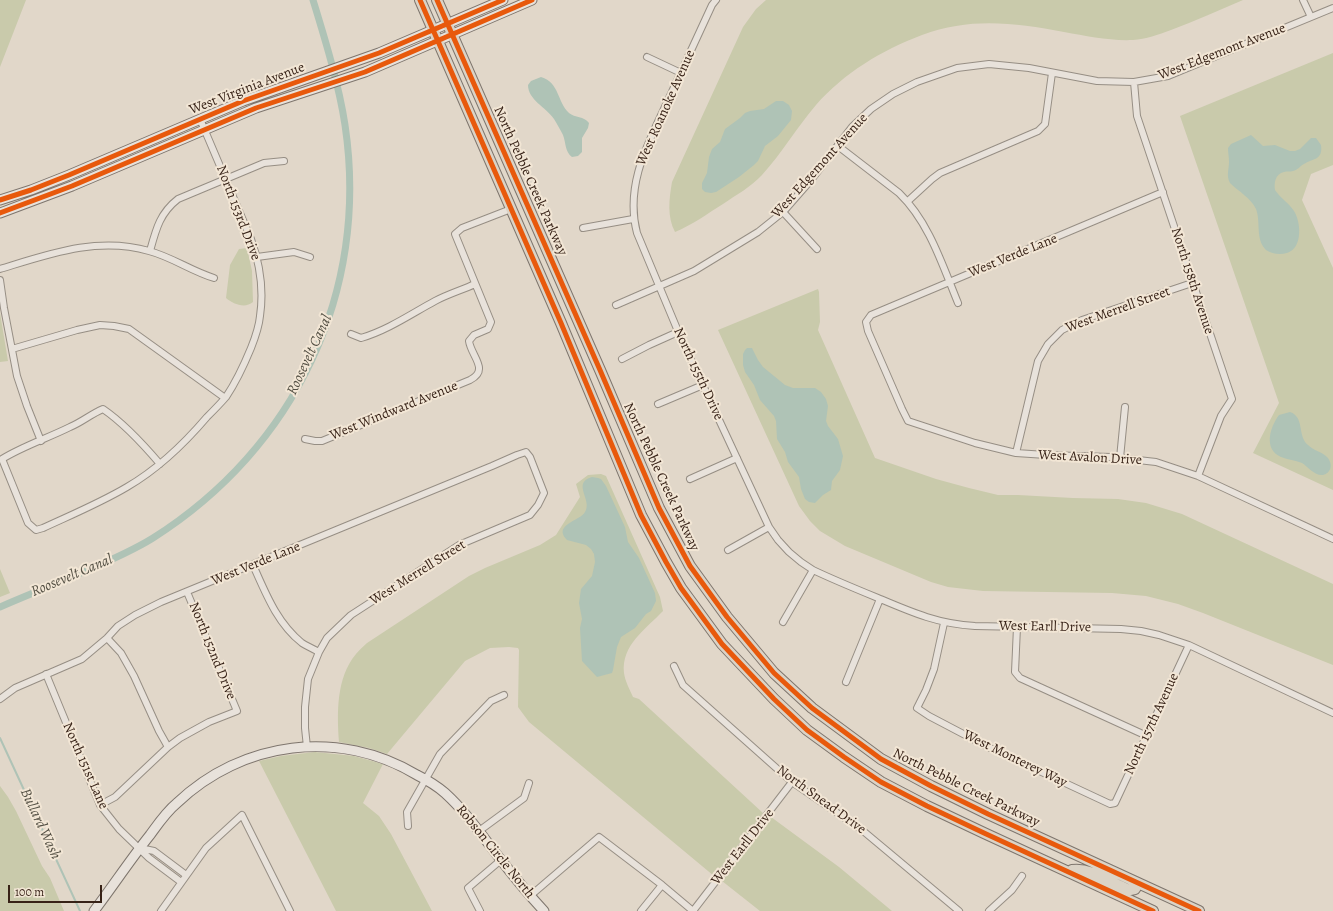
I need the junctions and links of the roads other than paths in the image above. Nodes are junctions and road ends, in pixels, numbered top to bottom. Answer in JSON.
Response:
{"nodes":[{"id":1,"x":420,"y":0,"type":"edge"},
{"id":2,"x":437,"y":0,"type":"edge"},
{"id":3,"x":503,"y":0,"type":"edge"},
{"id":4,"x":532,"y":0,"type":"edge"},
{"id":5,"x":716,"y":0,"type":"edge"},
{"id":6,"x":1303,"y":0,"type":"edge"},
{"id":7,"x":1333,"y":8,"type":"edge"},
{"id":8,"x":1310,"y":17,"type":"junction"},
{"id":9,"x":447,"y":24,"type":"junction"},
{"id":10,"x":433,"y":30,"type":"junction"},
{"id":11,"x":452,"y":34,"type":"junction"},
{"id":12,"x":438,"y":41,"type":"junction"},
{"id":13,"x":647,"y":57,"type":"dead end"},
{"id":14,"x":681,"y":73,"type":"junction"},
{"id":15,"x":1052,"y":73,"type":"junction"},
{"id":16,"x":1134,"y":82,"type":"junction"},
{"id":17,"x":200,"y":119,"type":"junction"},
{"id":18,"x":204,"y":129,"type":"junction"},
{"id":19,"x":838,"y":146,"type":"junction"},
{"id":20,"x":284,"y":161,"type":"dead end"},
{"id":21,"x":226,"y":179,"type":"junction"},
{"id":22,"x":1163,"y":192,"type":"junction"},
{"id":23,"x":0,"y":200,"type":"edge"},
{"id":24,"x":908,"y":201,"type":"junction"},
{"id":25,"x":526,"y":202,"type":"junction"},
{"id":26,"x":511,"y":209,"type":"junction"},
{"id":27,"x":783,"y":212,"type":"junction"},
{"id":28,"x":0,"y":213,"type":"edge"},
{"id":29,"x":633,"y":219,"type":"junction"},
{"id":30,"x":583,"y":228,"type":"dead end"},
{"id":31,"x":817,"y":249,"type":"dead end"},
{"id":32,"x":150,"y":251,"type":"junction"},
{"id":33,"x":257,"y":257,"type":"junction"},
{"id":34,"x":310,"y":257,"type":"dead end"},
{"id":35,"x":0,"y":269,"type":"edge"},
{"id":36,"x":214,"y":278,"type":"dead end"},
{"id":37,"x":0,"y":280,"type":"edge"},
{"id":38,"x":950,"y":282,"type":"junction"},
{"id":39,"x":1192,"y":283,"type":"junction"},
{"id":40,"x":475,"y":284,"type":"junction"},
{"id":41,"x":659,"y":287,"type":"junction"},
{"id":42,"x":958,"y":302,"type":"dead end"},
{"id":43,"x":616,"y":305,"type":"dead end"},
{"id":44,"x":678,"y":332,"type":"junction"},
{"id":45,"x":351,"y":334,"type":"dead end"},
{"id":46,"x":12,"y":349,"type":"junction"},
{"id":47,"x":622,"y":359,"type":"dead end"},
{"id":48,"x":600,"y":370,"type":"junction"},
{"id":49,"x":583,"y":376,"type":"junction"},
{"id":50,"x":703,"y":385,"type":"junction"},
{"id":51,"x":225,"y":398,"type":"junction"},
{"id":52,"x":658,"y":404,"type":"dead end"},
{"id":53,"x":1125,"y":407,"type":"dead end"},
{"id":54,"x":908,"y":421,"type":"joint"},
{"id":55,"x":305,"y":439,"type":"dead end"},
{"id":56,"x":41,"y":441,"type":"junction"},
{"id":57,"x":1016,"y":453,"type":"junction"},
{"id":58,"x":737,"y":458,"type":"junction"},
{"id":59,"x":1120,"y":458,"type":"junction"},
{"id":60,"x":160,"y":464,"type":"junction"},
{"id":61,"x":1198,"y":476,"type":"junction"},
{"id":62,"x":690,"y":479,"type":"dead end"},
{"id":63,"x":544,"y":493,"type":"joint"},
{"id":64,"x":770,"y":527,"type":"junction"},
{"id":65,"x":1333,"y":539,"type":"edge"},
{"id":66,"x":728,"y":550,"type":"dead end"},
{"id":67,"x":253,"y":565,"type":"junction"},
{"id":68,"x":813,"y":570,"type":"junction"},
{"id":69,"x":187,"y":592,"type":"junction"},
{"id":70,"x":880,"y":599,"type":"junction"},
{"id":71,"x":783,"y":622,"type":"dead end"},
{"id":72,"x":944,"y":622,"type":"junction"},
{"id":73,"x":1017,"y":627,"type":"junction"},
{"id":74,"x":107,"y":638,"type":"junction"},
{"id":75,"x":1189,"y":645,"type":"junction"},
{"id":76,"x":319,"y":652,"type":"junction"},
{"id":77,"x":674,"y":666,"type":"dead end"},
{"id":78,"x":46,"y":674,"type":"junction"},
{"id":79,"x":846,"y":682,"type":"dead end"},
{"id":80,"x":504,"y":695,"type":"dead end"},
{"id":81,"x":0,"y":699,"type":"edge"},
{"id":82,"x":1333,"y":713,"type":"edge"},
{"id":83,"x":1147,"y":736,"type":"junction"},
{"id":84,"x":307,"y":746,"type":"junction"},
{"id":85,"x":168,"y":747,"type":"junction"},
{"id":86,"x":426,"y":780,"type":"junction"},
{"id":87,"x":792,"y":782,"type":"junction"},
{"id":88,"x":529,"y":783,"type":"dead end"},
{"id":89,"x":1115,"y":803,"type":"joint"},
{"id":90,"x":100,"y":805,"type":"junction"},
{"id":91,"x":408,"y":826,"type":"dead end"},
{"id":92,"x":479,"y":831,"type":"junction"},
{"id":93,"x":140,"y":848,"type":"junction"},
{"id":94,"x":501,"y":860,"type":"junction"},
{"id":95,"x":1068,"y":871,"type":"junction"},
{"id":96,"x":186,"y":875,"type":"junction"},
{"id":97,"x":1022,"y":876,"type":"dead end"},
{"id":98,"x":181,"y":882,"type":"junction"},
{"id":99,"x":1138,"y":883,"type":"junction"},
{"id":100,"x":662,"y":885,"type":"junction"},
{"id":101,"x":530,"y":896,"type":"junction"},
{"id":102,"x":94,"y":911,"type":"edge"},
{"id":103,"x":161,"y":911,"type":"edge"},
{"id":104,"x":290,"y":911,"type":"edge"},
{"id":105,"x":480,"y":911,"type":"edge"},
{"id":106,"x":544,"y":911,"type":"edge"},
{"id":107,"x":640,"y":911,"type":"edge"},
{"id":108,"x":693,"y":911,"type":"edge"},
{"id":109,"x":959,"y":911,"type":"edge"},
{"id":110,"x":989,"y":911,"type":"edge"},
{"id":111,"x":1154,"y":911,"type":"edge"},
{"id":112,"x":1198,"y":911,"type":"edge"}],
"edges":[{"from":1,"to":10,"type":"main road","name":"North Pebble Creek Parkway"},
{"from":2,"to":9,"type":"main road","name":"North Pebble Creek Parkway"},
{"from":3,"to":9,"type":"main road","name":"West Virginia Avenue"},
{"from":4,"to":11,"type":"main road","name":"West Virginia Avenue"},
{"from":5,"to":14,"type":"street","name":"West Roanoke Avenue"},
{"from":6,"to":8,"type":"street"},
{"from":7,"to":8,"type":"street","name":"West Edgemont Avenue"},
{"from":8,"to":16,"type":"street","name":"West Edgemont Avenue"},
{"from":9,"to":10,"type":"main road","name":"West Virginia Avenue"},
{"from":9,"to":11,"type":"main road","name":"North Pebble Creek Parkway"},
{"from":10,"to":12,"type":"main road","name":"North Pebble Creek Parkway"},
{"from":10,"to":17,"type":"main road","name":"West Virginia Avenue"},
{"from":11,"to":12,"type":"main road","name":"West Virginia Avenue"},
{"from":11,"to":25,"type":"main road","name":"North Pebble Creek Parkway"},
{"from":12,"to":18,"type":"main road","name":"West Virginia Avenue"},
{"from":12,"to":26,"type":"main road","name":"North Pebble Creek Parkway"},
{"from":13,"to":14,"type":"street"},
{"from":14,"to":29,"type":"street","name":"West Roanoke Avenue"},
{"from":15,"to":16,"type":"street","name":"West Edgemont Avenue"},
{"from":15,"to":19,"type":"street","name":"West Edgemont Avenue"},
{"from":15,"to":24,"type":"street"},
{"from":16,"to":22,"type":"street","name":"North 158th Avenue"},
{"from":17,"to":18,"type":"street","name":"North 153rd Drive"},
{"from":17,"to":23,"type":"main road","name":"West Virginia Avenue"},
{"from":18,"to":21,"type":"street","name":"North 153rd Drive"},
{"from":18,"to":28,"type":"main road","name":"West Virginia Avenue"},
{"from":19,"to":24,"type":"street"},
{"from":19,"to":27,"type":"street","name":"West Edgemont Avenue"},
{"from":20,"to":21,"type":"street"},
{"from":21,"to":32,"type":"street"},
{"from":21,"to":33,"type":"street","name":"North 153rd Drive"},
{"from":22,"to":38,"type":"street","name":"West Verde Lane"},
{"from":22,"to":39,"type":"street","name":"North 158th Avenue"},
{"from":24,"to":38,"type":"street"},
{"from":25,"to":26,"type":"main road"},
{"from":25,"to":48,"type":"main road","name":"North Pebble Creek Parkway"},
{"from":26,"to":40,"type":"street"},
{"from":26,"to":49,"type":"main road","name":"North Pebble Creek Parkway"},
{"from":27,"to":31,"type":"street"},
{"from":27,"to":41,"type":"street","name":"West Edgemont Avenue"},
{"from":29,"to":30,"type":"street"},
{"from":29,"to":41,"type":"street","name":"North 155th Drive"},
{"from":32,"to":35,"type":"street"},
{"from":32,"to":36,"type":"street"},
{"from":33,"to":34,"type":"street"},
{"from":33,"to":51,"type":"street","name":"North 153rd Drive"},
{"from":37,"to":46,"type":"street"},
{"from":38,"to":42,"type":"street"},
{"from":38,"to":54,"type":"street","name":"West Verde Lane"},
{"from":39,"to":57,"type":"street","name":"West Merrell Street"},
{"from":39,"to":61,"type":"street","name":"North 158th Avenue"},
{"from":40,"to":45,"type":"street"},
{"from":40,"to":55,"type":"street","name":"West Windward Avenue"},
{"from":41,"to":43,"type":"street","name":"West Edgemont Avenue"},
{"from":41,"to":44,"type":"street","name":"North 155th Drive"},
{"from":44,"to":47,"type":"street"},
{"from":44,"to":50,"type":"street","name":"North 155th Drive"},
{"from":46,"to":51,"type":"street"},
{"from":46,"to":56,"type":"street"},
{"from":48,"to":49,"type":"main road"},
{"from":48,"to":99,"type":"main road","name":"North Pebble Creek Parkway"},
{"from":49,"to":95,"type":"main road","name":"North Pebble Creek Parkway"},
{"from":50,"to":52,"type":"street"},
{"from":50,"to":58,"type":"street","name":"North 155th Drive"},
{"from":51,"to":60,"type":"street"},
{"from":53,"to":59,"type":"street"},
{"from":54,"to":57,"type":"street","name":"West Avalon Drive"},
{"from":56,"to":60,"type":"street"},
{"from":56,"to":60,"type":"street"},
{"from":57,"to":59,"type":"street","name":"West Avalon Drive"},
{"from":58,"to":62,"type":"street"},
{"from":58,"to":64,"type":"street","name":"North 155th Drive"},
{"from":59,"to":61,"type":"street","name":"West Avalon Drive"},
{"from":61,"to":65,"type":"street","name":"West Avalon Drive"},
{"from":63,"to":67,"type":"street","name":"West Verde Lane"},
{"from":63,"to":76,"type":"street","name":"West Merrell Street"},
{"from":64,"to":66,"type":"street"},
{"from":64,"to":68,"type":"street","name":"West Earll Drive"},
{"from":67,"to":69,"type":"street","name":"West Verde Lane"},
{"from":67,"to":76,"type":"street"},
{"from":68,"to":70,"type":"street","name":"West Earll Drive"},
{"from":68,"to":71,"type":"street"},
{"from":69,"to":74,"type":"street","name":"West Verde Lane"},
{"from":69,"to":85,"type":"street","name":"North 152nd Drive"},
{"from":70,"to":72,"type":"street","name":"West Earll Drive"},
{"from":70,"to":79,"type":"street"},
{"from":72,"to":73,"type":"street","name":"West Earll Drive"},
{"from":72,"to":89,"type":"street","name":"West Monterey Way"},
{"from":73,"to":75,"type":"street","name":"West Earll Drive"},
{"from":73,"to":83,"type":"street"},
{"from":74,"to":78,"type":"street","name":"West Verde Lane"},
{"from":74,"to":85,"type":"street"},
{"from":75,"to":82,"type":"street","name":"West Earll Drive"},
{"from":75,"to":83,"type":"street","name":"North 157th Avenue"},
{"from":76,"to":84,"type":"street","name":"West Merrell Street"},
{"from":77,"to":87,"type":"street","name":"North Snead Drive"},
{"from":78,"to":81,"type":"street","name":"West Verde Lane"},
{"from":78,"to":90,"type":"street","name":"North 151st Lane"},
{"from":80,"to":86,"type":"street"},
{"from":83,"to":89,"type":"street","name":"North 157th Avenue"},
{"from":84,"to":86,"type":"main road","name":"Robson Circle North"},
{"from":84,"to":93,"type":"main road","name":"Robson Circle North"},
{"from":85,"to":90,"type":"street"},
{"from":86,"to":91,"type":"street"},
{"from":86,"to":92,"type":"main road","name":"Robson Circle North"},
{"from":87,"to":108,"type":"street","name":"West Earll Drive"},
{"from":87,"to":109,"type":"street","name":"North Snead Drive"},
{"from":88,"to":92,"type":"street"},
{"from":90,"to":93,"type":"street","name":"North 151st Lane"},
{"from":92,"to":94,"type":"main road","name":"Robson Circle North"},
{"from":93,"to":96,"type":"street","name":"North 151st Lane"},
{"from":93,"to":98,"type":"street","name":"North 151st Lane"},
{"from":93,"to":102,"type":"main road","name":"Robson Circle North"},
{"from":94,"to":101,"type":"main road","name":"Robson Circle North"},
{"from":94,"to":105,"type":"street"},
{"from":95,"to":99,"type":"main road"},
{"from":95,"to":111,"type":"main road","name":"North Pebble Creek Parkway"},
{"from":96,"to":98,"type":"street"},
{"from":96,"to":104,"type":"street"},
{"from":97,"to":110,"type":"street"},
{"from":98,"to":103,"type":"street"},
{"from":99,"to":112,"type":"main road","name":"North Pebble Creek Parkway"},
{"from":100,"to":101,"type":"street"},
{"from":100,"to":107,"type":"street"},
{"from":100,"to":108,"type":"street"},
{"from":101,"to":106,"type":"main road","name":"Robson Circle North"}]}
